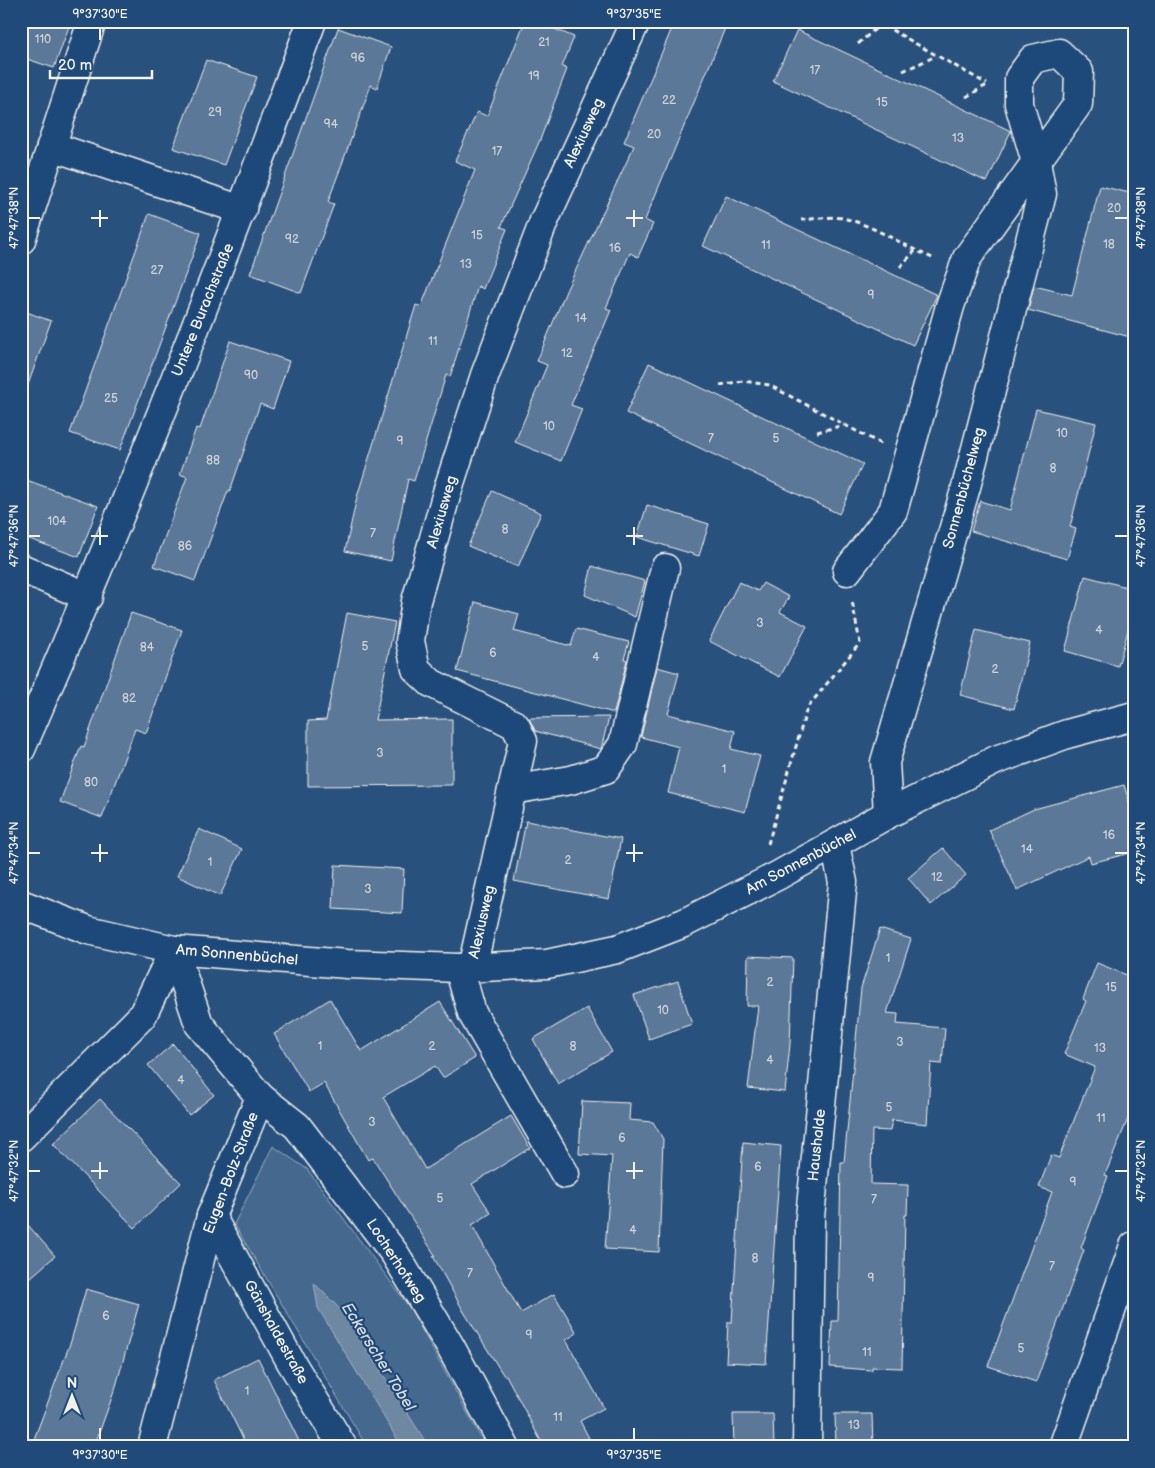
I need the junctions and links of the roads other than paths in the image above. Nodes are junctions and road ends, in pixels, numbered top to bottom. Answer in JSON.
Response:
{"nodes":[{"id":1,"x":92,"y":21,"type":"edge"},
{"id":2,"x":312,"y":21,"type":"edge"},
{"id":3,"x":636,"y":21,"type":"edge"},
{"id":4,"x":51,"y":146,"type":"junction"},
{"id":5,"x":1036,"y":162,"type":"junction"},
{"id":6,"x":242,"y":210,"type":"junction"},
{"id":7,"x":21,"y":240,"type":"edge"},
{"id":8,"x":21,"y":568,"type":"edge"},
{"id":9,"x":665,"y":568,"type":"dead end"},
{"id":10,"x":846,"y":571,"type":"road end"},
{"id":11,"x":88,"y":597,"type":"junction"},
{"id":12,"x":1134,"y":716,"type":"edge"},
{"id":13,"x":21,"y":750,"type":"edge"},
{"id":14,"x":512,"y":790,"type":"junction"},
{"id":15,"x":888,"y":814,"type":"junction"},
{"id":16,"x":835,"y":844,"type":"junction"},
{"id":17,"x":21,"y":904,"type":"edge"},
{"id":18,"x":174,"y":950,"type":"junction"},
{"id":19,"x":465,"y":968,"type":"junction"},
{"id":20,"x":260,"y":1097,"type":"junction"},
{"id":21,"x":21,"y":1137,"type":"edge"},
{"id":22,"x":566,"y":1174,"type":"dead end"},
{"id":23,"x":211,"y":1216,"type":"junction"},
{"id":24,"x":1134,"y":1246,"type":"edge"},
{"id":25,"x":152,"y":1447,"type":"edge"},
{"id":26,"x":343,"y":1447,"type":"edge"},
{"id":27,"x":505,"y":1447,"type":"edge"},
{"id":28,"x":807,"y":1447,"type":"edge"},
{"id":29,"x":1063,"y":1447,"type":"edge"}],
"edges":[{"from":1,"to":4,"type":"street"},
{"from":2,"to":6,"type":"street","name":"Untere Burachstraße"},
{"from":3,"to":14,"type":"street","name":"Alexiusweg"},
{"from":4,"to":6,"type":"street"},
{"from":4,"to":7,"type":"street"},
{"from":5,"to":5,"type":"street","name":"Sonnenbüchelweg"},
{"from":5,"to":10,"type":"street","name":"Sonnenbüchelweg"},
{"from":5,"to":15,"type":"street","name":"Sonnenbüchelweg"},
{"from":6,"to":11,"type":"street","name":"Untere Burachstraße"},
{"from":8,"to":11,"type":"street"},
{"from":9,"to":14,"type":"street"},
{"from":11,"to":13,"type":"street","name":"Untere Burachstraße"},
{"from":12,"to":15,"type":"street","name":"Am Sonnenbüchel"},
{"from":14,"to":19,"type":"street","name":"Alexiusweg"},
{"from":15,"to":16,"type":"street","name":"Am Sonnenbüchel"},
{"from":16,"to":19,"type":"street","name":"Am Sonnenbüchel"},
{"from":16,"to":28,"type":"street","name":"Haushalde"},
{"from":17,"to":18,"type":"street","name":"Am Sonnenbüchel"},
{"from":18,"to":19,"type":"street","name":"Am Sonnenbüchel"},
{"from":18,"to":20,"type":"street","name":"Eugen-Bolz-Straße"},
{"from":18,"to":21,"type":"street"},
{"from":19,"to":22,"type":"street"},
{"from":20,"to":23,"type":"street","name":"Eugen-Bolz-Straße"},
{"from":20,"to":27,"type":"street","name":"Locherhofweg"},
{"from":23,"to":25,"type":"street","name":"Eugen-Bolz-Straße"},
{"from":23,"to":26,"type":"street","name":"Gänshaldestraße"},
{"from":24,"to":29,"type":"street"}]}
